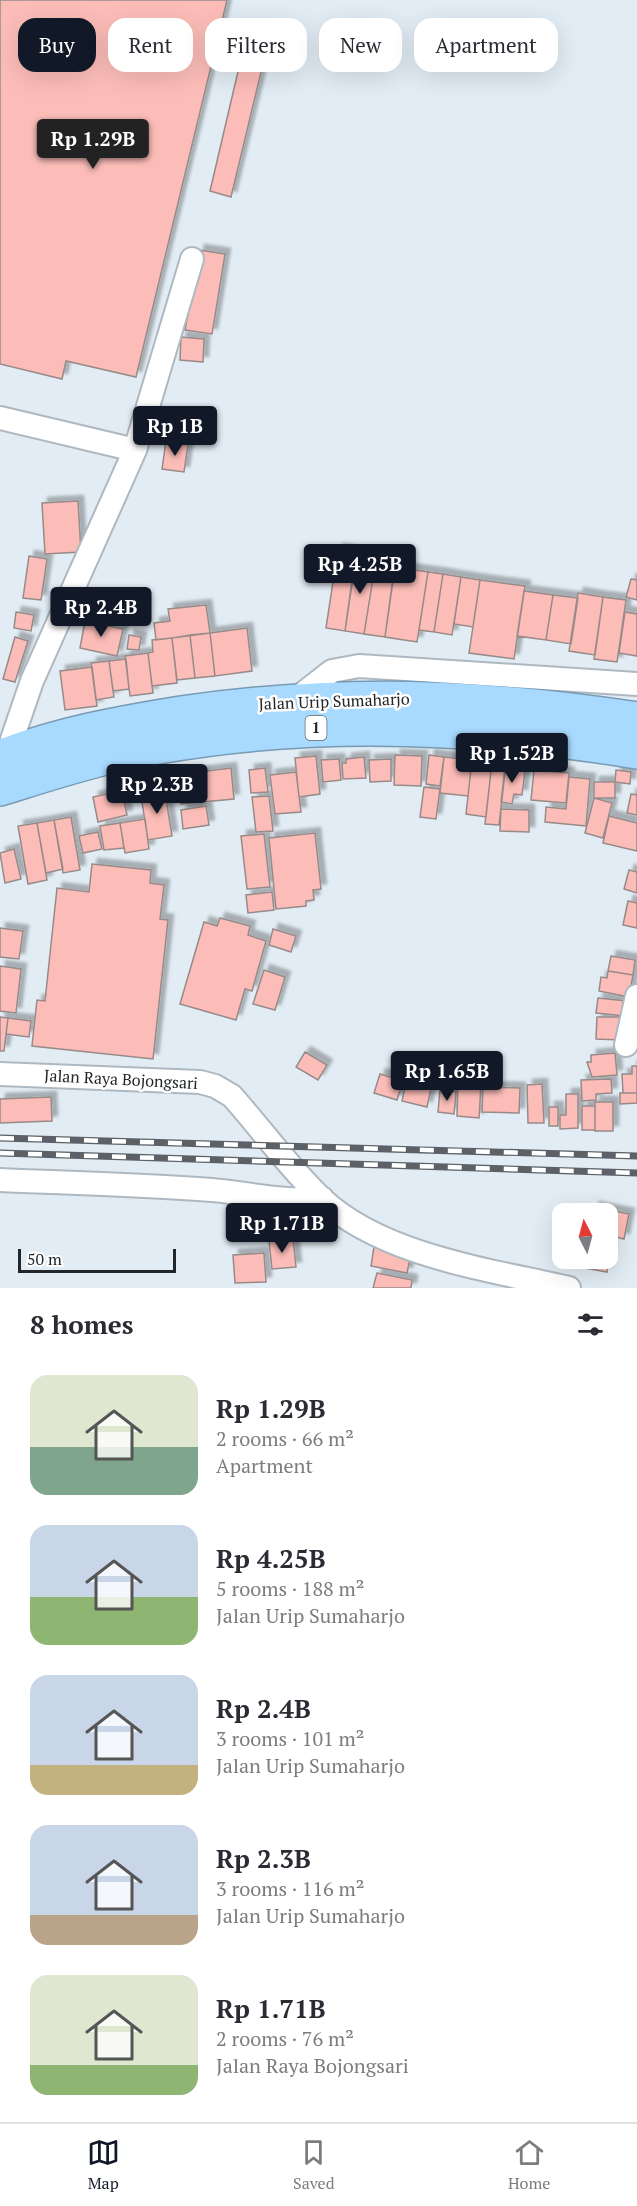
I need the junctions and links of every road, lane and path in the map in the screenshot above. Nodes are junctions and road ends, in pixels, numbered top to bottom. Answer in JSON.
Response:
{"nodes":[{"id":1,"x":192,"y":259,"type":"dead end"},
{"id":2,"x":0,"y":418,"type":"edge"},
{"id":3,"x":135,"y":450,"type":"junction"},
{"id":4,"x":637,"y":684,"type":"edge"},
{"id":5,"x":296,"y":699,"type":"junction"},
{"id":6,"x":637,"y":719,"type":"edge"},
{"id":7,"x":637,"y":752,"type":"edge"},
{"id":8,"x":3,"y":755,"type":"edge"},
{"id":9,"x":0,"y":789,"type":"edge"},
{"id":10,"x":637,"y":996,"type":"edge"},
{"id":11,"x":626,"y":1045,"type":"dead end"},
{"id":12,"x":0,"y":1074,"type":"edge"},
{"id":13,"x":0,"y":1180,"type":"edge"},
{"id":14,"x":322,"y":1198,"type":"junction"},
{"id":15,"x":569,"y":1288,"type":"edge"}],
"edges":[{"from":1,"to":3,"type":"street"},
{"from":2,"to":3,"type":"street"},
{"from":3,"to":8,"type":"street"},
{"from":4,"to":5,"type":"street"},
{"from":5,"to":6,"type":"highway","name":"Jalan Urip Sumaharjo","number":"1"},
{"from":5,"to":8,"type":"highway","name":"Jalan Urip Sumaharjo","number":"1"},
{"from":7,"to":9,"type":"highway","name":"Jalan Urip Sumaharjo","number":"1"},
{"from":10,"to":11,"type":"street"},
{"from":12,"to":14,"type":"street","name":"Jalan Raya Bojongsari"},
{"from":13,"to":14,"type":"street"},
{"from":14,"to":15,"type":"street","name":"Jalan Raya Bojongsari"}]}
